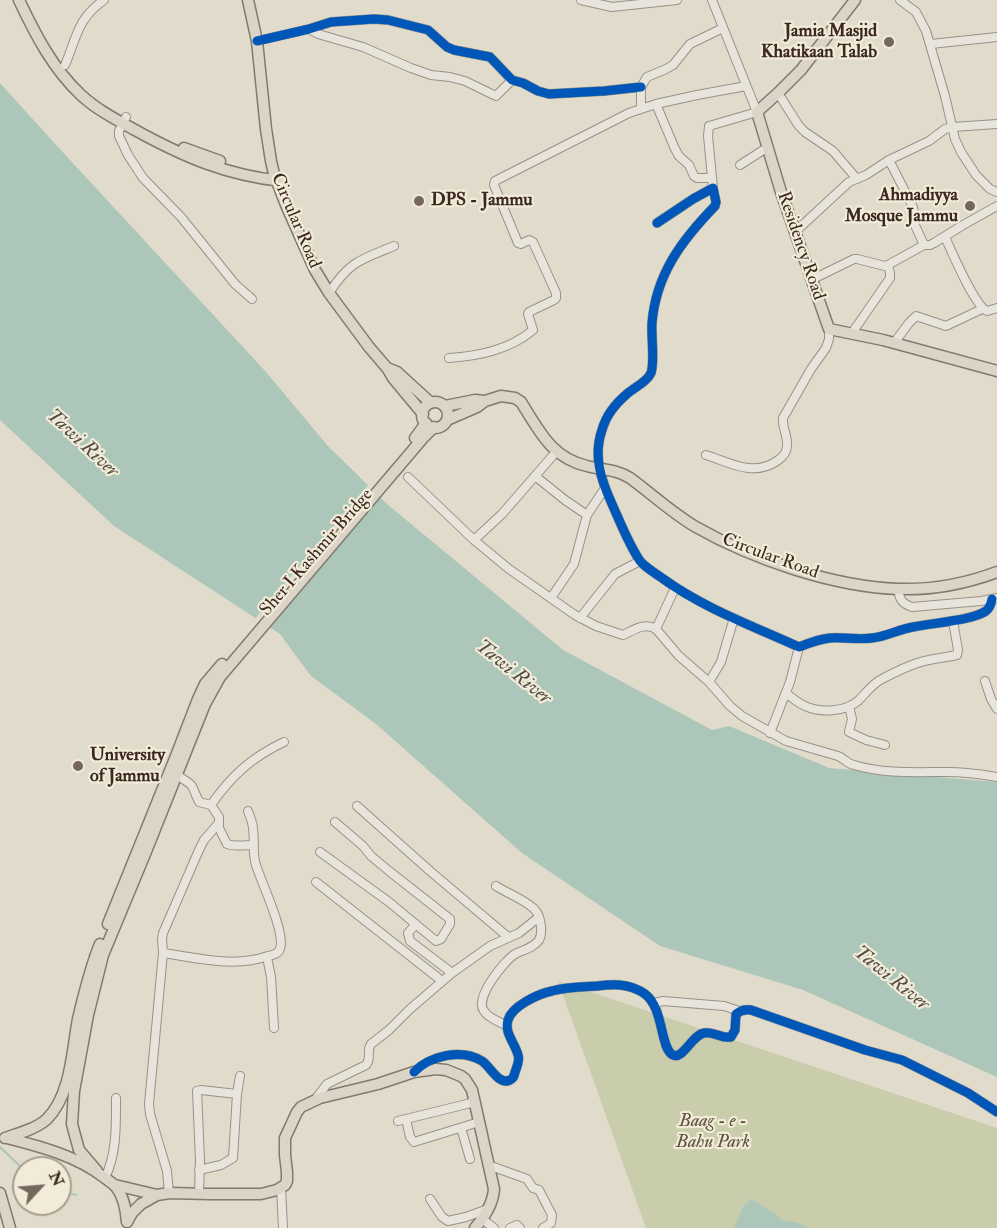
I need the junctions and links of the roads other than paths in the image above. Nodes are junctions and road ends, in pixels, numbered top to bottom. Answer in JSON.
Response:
{"nodes":[{"id":1,"x":19,"y":0,"type":"edge"},
{"id":2,"x":26,"y":0,"type":"edge"},
{"id":3,"x":104,"y":0,"type":"edge"},
{"id":4,"x":248,"y":0,"type":"edge"},
{"id":5,"x":581,"y":0,"type":"edge"},
{"id":6,"x":677,"y":0,"type":"edge"},
{"id":7,"x":712,"y":0,"type":"edge"},
{"id":8,"x":855,"y":0,"type":"edge"},
{"id":9,"x":900,"y":0,"type":"edge"},
{"id":10,"x":723,"y":28,"type":"junction"},
{"id":11,"x":309,"y":29,"type":"junction"},
{"id":12,"x":997,"y":37,"type":"edge"},
{"id":13,"x":257,"y":41,"type":"junction"},
{"id":14,"x":931,"y":44,"type":"junction"},
{"id":15,"x":65,"y":65,"type":"junction"},
{"id":16,"x":512,"y":80,"type":"junction"},
{"id":17,"x":746,"y":86,"type":"junction"},
{"id":18,"x":641,"y":87,"type":"junction"},
{"id":19,"x":778,"y":93,"type":"junction"},
{"id":20,"x":656,"y":104,"type":"junction"},
{"id":21,"x":641,"y":108,"type":"junction"},
{"id":22,"x":757,"y":112,"type":"junction"},
{"id":23,"x":124,"y":120,"type":"junction"},
{"id":24,"x":997,"y":124,"type":"edge"},
{"id":25,"x":953,"y":127,"type":"junction"},
{"id":26,"x":768,"y":147,"type":"junction"},
{"id":27,"x":889,"y":160,"type":"junction"},
{"id":28,"x":740,"y":165,"type":"dead end"},
{"id":29,"x":277,"y":177,"type":"junction"},
{"id":30,"x":711,"y":178,"type":"junction"},
{"id":31,"x":857,"y":179,"type":"junction"},
{"id":32,"x":713,"y":188,"type":"junction"},
{"id":33,"x":997,"y":192,"type":"edge"},
{"id":34,"x":997,"y":206,"type":"edge"},
{"id":35,"x":657,"y":223,"type":"dead end"},
{"id":36,"x":795,"y":232,"type":"junction"},
{"id":37,"x":945,"y":237,"type":"junction"},
{"id":38,"x":924,"y":244,"type":"junction"},
{"id":39,"x":394,"y":246,"type":"dead end"},
{"id":40,"x":888,"y":265,"type":"junction"},
{"id":41,"x":811,"y":280,"type":"junction"},
{"id":42,"x":330,"y":293,"type":"junction"},
{"id":43,"x":252,"y":300,"type":"dead end"},
{"id":44,"x":997,"y":308,"type":"edge"},
{"id":45,"x":982,"y":309,"type":"junction"},
{"id":46,"x":829,"y":329,"type":"junction"},
{"id":47,"x":852,"y":333,"type":"junction"},
{"id":48,"x":894,"y":343,"type":"junction"},
{"id":49,"x":449,"y":358,"type":"dead end"},
{"id":50,"x":387,"y":368,"type":"junction"},
{"id":51,"x":997,"y":371,"type":"edge"},
{"id":52,"x":485,"y":401,"type":"junction"},
{"id":53,"x":431,"y":403,"type":"junction"},
{"id":54,"x":445,"y":406,"type":"junction"},
{"id":55,"x":447,"y":420,"type":"junction"},
{"id":56,"x":428,"y":422,"type":"junction"},
{"id":57,"x":556,"y":452,"type":"junction"},
{"id":58,"x":706,"y":455,"type":"dead end"},
{"id":59,"x":599,"y":468,"type":"junction"},
{"id":60,"x":535,"y":476,"type":"junction"},
{"id":61,"x":408,"y":477,"type":"dead end"},
{"id":62,"x":605,"y":488,"type":"junction"},
{"id":63,"x":587,"y":515,"type":"junction"},
{"id":64,"x":474,"y":540,"type":"junction"},
{"id":65,"x":640,"y":561,"type":"junction"},
{"id":66,"x":997,"y":572,"type":"edge"},
{"id":67,"x":675,"y":588,"type":"junction"},
{"id":68,"x":899,"y":589,"type":"junction"},
{"id":69,"x":551,"y":598,"type":"junction"},
{"id":70,"x":994,"y":599,"type":"edge"},
{"id":71,"x":580,"y":618,"type":"junction"},
{"id":72,"x":734,"y":618,"type":"junction"},
{"id":73,"x":953,"y":621,"type":"junction"},
{"id":74,"x":656,"y":629,"type":"junction"},
{"id":75,"x":799,"y":647,"type":"junction"},
{"id":76,"x":217,"y":675,"type":"junction"},
{"id":77,"x":985,"y":681,"type":"dead end"},
{"id":78,"x":709,"y":682,"type":"junction"},
{"id":79,"x":786,"y":693,"type":"junction"},
{"id":80,"x":849,"y":706,"type":"junction"},
{"id":81,"x":997,"y":709,"type":"edge"},
{"id":82,"x":770,"y":733,"type":"junction"},
{"id":83,"x":284,"y":742,"type":"dead end"},
{"id":84,"x":885,"y":745,"type":"dead end"},
{"id":85,"x":177,"y":775,"type":"junction"},
{"id":86,"x":997,"y":777,"type":"edge"},
{"id":87,"x":357,"y":806,"type":"dead end"},
{"id":88,"x":248,"y":811,"type":"dead end"},
{"id":89,"x":216,"y":813,"type":"junction"},
{"id":90,"x":335,"y":822,"type":"dead end"},
{"id":91,"x":254,"y":845,"type":"junction"},
{"id":92,"x":320,"y":852,"type":"dead end"},
{"id":93,"x":316,"y":882,"type":"dead end"},
{"id":94,"x":496,"y":886,"type":"dead end"},
{"id":95,"x":539,"y":917,"type":"junction"},
{"id":96,"x":416,"y":924,"type":"junction"},
{"id":97,"x":508,"y":938,"type":"junction"},
{"id":98,"x":164,"y":953,"type":"junction"},
{"id":99,"x":267,"y":957,"type":"junction"},
{"id":100,"x":452,"y":973,"type":"junction"},
{"id":101,"x":442,"y":981,"type":"junction"},
{"id":102,"x":658,"y":1002,"type":"junction"},
{"id":103,"x":739,"y":1011,"type":"junction"},
{"id":104,"x":507,"y":1026,"type":"junction"},
{"id":105,"x":274,"y":1028,"type":"dead end"},
{"id":106,"x":414,"y":1072,"type":"junction"},
{"id":107,"x":240,"y":1076,"type":"dead end"},
{"id":108,"x":237,"y":1094,"type":"junction"},
{"id":109,"x":116,"y":1098,"type":"dead end"},
{"id":110,"x":315,"y":1100,"type":"junction"},
{"id":111,"x":475,"y":1102,"type":"junction"},
{"id":112,"x":997,"y":1112,"type":"edge"},
{"id":113,"x":479,"y":1122,"type":"junction"},
{"id":114,"x":461,"y":1128,"type":"junction"},
{"id":115,"x":3,"y":1138,"type":"edge"},
{"id":116,"x":470,"y":1159,"type":"dead end"},
{"id":117,"x":488,"y":1165,"type":"junction"},
{"id":118,"x":199,"y":1170,"type":"junction"},
{"id":119,"x":101,"y":1174,"type":"junction"},
{"id":120,"x":115,"y":1185,"type":"junction"},
{"id":121,"x":281,"y":1187,"type":"junction"},
{"id":122,"x":0,"y":1193,"type":"edge"},
{"id":123,"x":169,"y":1193,"type":"junction"},
{"id":124,"x":199,"y":1194,"type":"junction"},
{"id":125,"x":157,"y":1195,"type":"junction"},
{"id":126,"x":430,"y":1200,"type":"dead end"},
{"id":127,"x":485,"y":1214,"type":"junction"},
{"id":128,"x":126,"y":1225,"type":"edge"},
{"id":129,"x":10,"y":1228,"type":"edge"},
{"id":130,"x":283,"y":1228,"type":"edge"},
{"id":131,"x":475,"y":1228,"type":"edge"},
{"id":132,"x":494,"y":1228,"type":"edge"},
{"id":133,"x":510,"y":1228,"type":"edge"},
{"id":134,"x":520,"y":1228,"type":"edge"},
{"id":135,"x":543,"y":1228,"type":"edge"}],
"edges":[{"from":1,"to":23,"type":"main road"},
{"from":2,"to":15,"type":"main road"},
{"from":3,"to":15,"type":"street"},
{"from":4,"to":13,"type":"main road","name":"Circular Road"},
{"from":5,"to":6,"type":"street"},
{"from":7,"to":10,"type":"street","name":"Residency Road"},
{"from":8,"to":19,"type":"main road"},
{"from":9,"to":14,"type":"street"},
{"from":10,"to":17,"type":"street","name":"Residency Road"},
{"from":10,"to":18,"type":"street"},
{"from":11,"to":13,"type":"street"},
{"from":11,"to":16,"type":"street"},
{"from":11,"to":16,"type":"street"},
{"from":12,"to":14,"type":"street"},
{"from":13,"to":29,"type":"main road","name":"Circular Road"},
{"from":14,"to":25,"type":"street"},
{"from":15,"to":23,"type":"main road"},
{"from":16,"to":18,"type":"street"},
{"from":17,"to":20,"type":"street"},
{"from":17,"to":22,"type":"street","name":"Residency Road"},
{"from":18,"to":21,"type":"street"},
{"from":19,"to":22,"type":"main road"},
{"from":19,"to":31,"type":"street"},
{"from":20,"to":21,"type":"street"},
{"from":20,"to":30,"type":"street"},
{"from":21,"to":49,"type":"street"},
{"from":22,"to":26,"type":"main road","name":"Residency Road"},
{"from":22,"to":30,"type":"street"},
{"from":23,"to":29,"type":"main road"},
{"from":23,"to":43,"type":"street"},
{"from":24,"to":25,"type":"street"},
{"from":25,"to":27,"type":"street"},
{"from":25,"to":33,"type":"street"},
{"from":26,"to":28,"type":"street"},
{"from":26,"to":36,"type":"main road","name":"Residency Road"},
{"from":27,"to":31,"type":"street"},
{"from":27,"to":38,"type":"street"},
{"from":29,"to":42,"type":"main road","name":"Circular Road"},
{"from":30,"to":32,"type":"street"},
{"from":31,"to":36,"type":"street"},
{"from":32,"to":35,"type":"street"},
{"from":32,"to":59,"type":"street"},
{"from":34,"to":37,"type":"street"},
{"from":36,"to":41,"type":"main road","name":"Residency Road"},
{"from":37,"to":38,"type":"street"},
{"from":37,"to":45,"type":"street"},
{"from":38,"to":40,"type":"street"},
{"from":39,"to":42,"type":"street"},
{"from":40,"to":41,"type":"street"},
{"from":40,"to":47,"type":"street"},
{"from":41,"to":46,"type":"main road","name":"Residency Road"},
{"from":42,"to":50,"type":"main road","name":"Circular Road"},
{"from":44,"to":45,"type":"street"},
{"from":45,"to":48,"type":"street"},
{"from":46,"to":47,"type":"main road"},
{"from":46,"to":58,"type":"street"},
{"from":47,"to":48,"type":"main road"},
{"from":48,"to":51,"type":"main road"},
{"from":50,"to":53,"type":"main road"},
{"from":50,"to":56,"type":"main road","name":"Circular Road"},
{"from":52,"to":54,"type":"main road","name":"Circular Road"},
{"from":52,"to":55,"type":"main road"},
{"from":52,"to":57,"type":"main road","name":"Circular Road"},
{"from":53,"to":54,"type":"main road"},
{"from":53,"to":56,"type":"main road"},
{"from":54,"to":55,"type":"main road"},
{"from":55,"to":56,"type":"main road"},
{"from":56,"to":76,"type":"main road","name":"Sher I Kashmir Bridge"},
{"from":57,"to":59,"type":"main road","name":"Circular Road"},
{"from":57,"to":60,"type":"street"},
{"from":59,"to":62,"type":"street"},
{"from":59,"to":68,"type":"main road","name":"Circular Road"},
{"from":60,"to":63,"type":"street"},
{"from":60,"to":64,"type":"street"},
{"from":61,"to":64,"type":"street"},
{"from":62,"to":63,"type":"street"},
{"from":62,"to":65,"type":"street"},
{"from":63,"to":69,"type":"street"},
{"from":64,"to":69,"type":"street"},
{"from":65,"to":67,"type":"street"},
{"from":65,"to":71,"type":"street"},
{"from":66,"to":68,"type":"main road","name":"Circular Road"},
{"from":67,"to":72,"type":"street"},
{"from":67,"to":74,"type":"street"},
{"from":68,"to":70,"type":"street"},
{"from":69,"to":71,"type":"street"},
{"from":70,"to":73,"type":"street"},
{"from":71,"to":74,"type":"street"},
{"from":72,"to":75,"type":"street"},
{"from":72,"to":78,"type":"street"},
{"from":73,"to":75,"type":"street"},
{"from":73,"to":80,"type":"street"},
{"from":74,"to":78,"type":"street"},
{"from":75,"to":79,"type":"street"},
{"from":76,"to":85,"type":"main road"},
{"from":76,"to":115,"type":"main road"},
{"from":77,"to":81,"type":"street"},
{"from":78,"to":82,"type":"street"},
{"from":79,"to":80,"type":"street"},
{"from":79,"to":82,"type":"street"},
{"from":80,"to":84,"type":"street"},
{"from":82,"to":86,"type":"street"},
{"from":83,"to":89,"type":"street"},
{"from":85,"to":89,"type":"street"},
{"from":85,"to":119,"type":"main road"},
{"from":87,"to":97,"type":"street"},
{"from":88,"to":91,"type":"street"},
{"from":89,"to":91,"type":"street"},
{"from":89,"to":98,"type":"street"},
{"from":90,"to":96,"type":"street"},
{"from":91,"to":99,"type":"street"},
{"from":92,"to":96,"type":"street"},
{"from":93,"to":101,"type":"street"},
{"from":94,"to":95,"type":"street"},
{"from":95,"to":97,"type":"street"},
{"from":95,"to":104,"type":"street"},
{"from":96,"to":100,"type":"street"},
{"from":97,"to":100,"type":"street"},
{"from":98,"to":99,"type":"street"},
{"from":98,"to":123,"type":"street"},
{"from":99,"to":105,"type":"street"},
{"from":100,"to":101,"type":"street"},
{"from":101,"to":110,"type":"street"},
{"from":102,"to":103,"type":"street"},
{"from":102,"to":103,"type":"street"},
{"from":102,"to":104,"type":"street"},
{"from":103,"to":112,"type":"street"},
{"from":104,"to":106,"type":"street"},
{"from":106,"to":110,"type":"main road"},
{"from":106,"to":111,"type":"main road"},
{"from":107,"to":108,"type":"street"},
{"from":108,"to":118,"type":"street"},
{"from":108,"to":118,"type":"street"},
{"from":109,"to":119,"type":"street"},
{"from":110,"to":121,"type":"main road"},
{"from":111,"to":113,"type":"main road"},
{"from":111,"to":114,"type":"street"},
{"from":113,"to":114,"type":"street"},
{"from":113,"to":117,"type":"main road"},
{"from":114,"to":116,"type":"street"},
{"from":115,"to":119,"type":"main road"},
{"from":117,"to":127,"type":"main road"},
{"from":117,"to":135,"type":"street"},
{"from":118,"to":124,"type":"street"},
{"from":119,"to":120,"type":"main road"},
{"from":120,"to":125,"type":"main road"},
{"from":120,"to":128,"type":"main road"},
{"from":121,"to":124,"type":"main road"},
{"from":121,"to":130,"type":"street"},
{"from":122,"to":129,"type":"main road"},
{"from":123,"to":124,"type":"main road"},
{"from":123,"to":125,"type":"main road"},
{"from":125,"to":128,"type":"main road"},
{"from":126,"to":127,"type":"street"},
{"from":127,"to":131,"type":"main road"},
{"from":127,"to":132,"type":"street"},
{"from":133,"to":134,"type":"street"}]}
